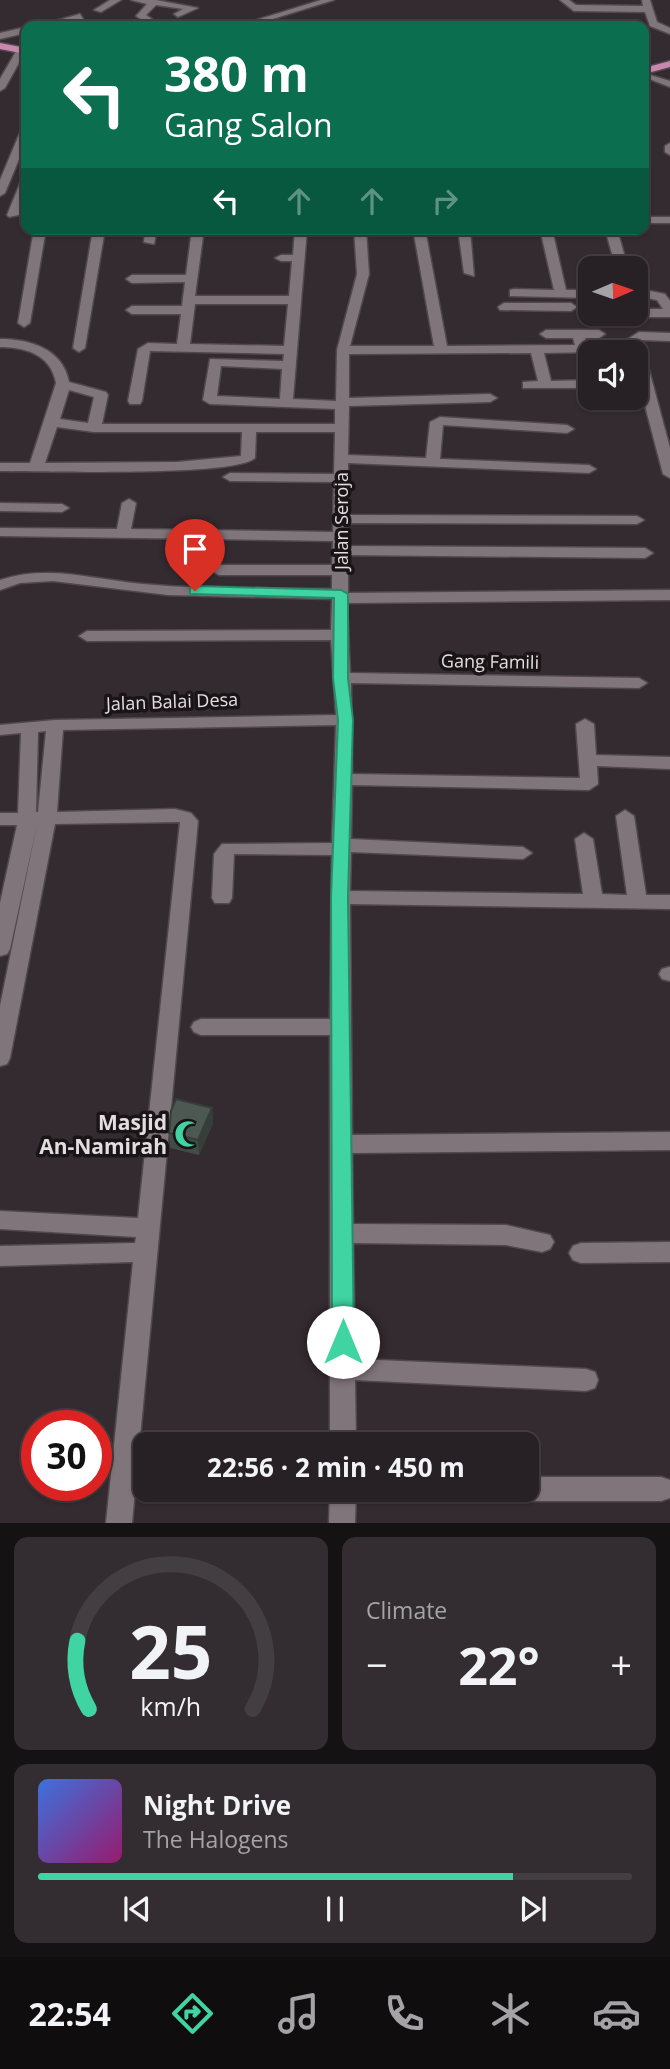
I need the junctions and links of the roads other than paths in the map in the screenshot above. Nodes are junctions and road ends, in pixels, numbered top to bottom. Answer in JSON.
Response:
{"nodes":[{"id":1,"x":117,"y":0,"type":"edge"},
{"id":2,"x":135,"y":0,"type":"edge"},
{"id":3,"x":306,"y":0,"type":"edge"},
{"id":4,"x":330,"y":0,"type":"edge"},
{"id":5,"x":564,"y":0,"type":"edge"},
{"id":6,"x":154,"y":2,"type":"junction"},
{"id":7,"x":319,"y":3,"type":"junction"},
{"id":8,"x":647,"y":5,"type":"edge"},
{"id":9,"x":98,"y":10,"type":"dead end"},
{"id":10,"x":178,"y":14,"type":"dead end"},
{"id":11,"x":80,"y":17,"type":"dead end"},
{"id":12,"x":63,"y":21,"type":"edge"},
{"id":13,"x":149,"y":21,"type":"edge"},
{"id":14,"x":260,"y":21,"type":"edge"},
{"id":15,"x":670,"y":30,"type":"edge"},
{"id":16,"x":21,"y":32,"type":"edge"},
{"id":17,"x":0,"y":38,"type":"edge"},
{"id":18,"x":0,"y":46,"type":"edge"},
{"id":19,"x":21,"y":48,"type":"edge"},
{"id":20,"x":21,"y":49,"type":"edge"},
{"id":21,"x":21,"y":54,"type":"edge"},
{"id":22,"x":670,"y":64,"type":"edge"},
{"id":23,"x":670,"y":69,"type":"edge"},
{"id":24,"x":649,"y":74,"type":"edge"},
{"id":25,"x":649,"y":74,"type":"edge"},
{"id":26,"x":649,"y":76,"type":"edge"},
{"id":27,"x":670,"y":84,"type":"edge"},
{"id":28,"x":0,"y":88,"type":"edge"},
{"id":29,"x":21,"y":142,"type":"edge"},
{"id":30,"x":0,"y":193,"type":"edge"},
{"id":31,"x":21,"y":194,"type":"edge"},
{"id":32,"x":0,"y":215,"type":"edge"},
{"id":33,"x":13,"y":215,"type":"junction"},
{"id":34,"x":21,"y":215,"type":"edge"},
{"id":35,"x":649,"y":220,"type":"edge"},
{"id":36,"x":669,"y":221,"type":"edge"},
{"id":37,"x":39,"y":235,"type":"edge"},
{"id":38,"x":98,"y":235,"type":"edge"},
{"id":39,"x":151,"y":235,"type":"edge"},
{"id":40,"x":197,"y":235,"type":"edge"},
{"id":41,"x":301,"y":235,"type":"edge"},
{"id":42,"x":360,"y":235,"type":"edge"},
{"id":43,"x":420,"y":235,"type":"edge"},
{"id":44,"x":465,"y":235,"type":"edge"},
{"id":45,"x":547,"y":235,"type":"edge"},
{"id":46,"x":613,"y":235,"type":"edge"},
{"id":47,"x":150,"y":243,"type":"dead end"},
{"id":48,"x":619,"y":256,"type":"edge"},
{"id":49,"x":281,"y":258,"type":"dead end"},
{"id":50,"x":299,"y":258,"type":"junction"},
{"id":51,"x":470,"y":273,"type":"dead end"},
{"id":52,"x":190,"y":278,"type":"junction"},
{"id":53,"x":132,"y":279,"type":"dead end"},
{"id":54,"x":514,"y":293,"type":"dead end"},
{"id":55,"x":530,"y":293,"type":"junction"},
{"id":56,"x":561,"y":293,"type":"junction"},
{"id":57,"x":578,"y":294,"type":"edge"},
{"id":58,"x":648,"y":295,"type":"edge"},
{"id":59,"x":296,"y":300,"type":"junction"},
{"id":60,"x":186,"y":305,"type":"junction"},
{"id":61,"x":504,"y":307,"type":"dead end"},
{"id":62,"x":533,"y":307,"type":"junction"},
{"id":63,"x":570,"y":307,"type":"dead end"},
{"id":64,"x":132,"y":310,"type":"dead end"},
{"id":65,"x":670,"y":311,"type":"edge"},
{"id":66,"x":648,"y":312,"type":"edge"},
{"id":67,"x":24,"y":323,"type":"dead end"},
{"id":68,"x":546,"y":334,"type":"dead end"},
{"id":69,"x":578,"y":334,"type":"junction"},
{"id":70,"x":599,"y":334,"type":"dead end"},
{"id":71,"x":670,"y":337,"type":"edge"},
{"id":72,"x":0,"y":342,"type":"edge"},
{"id":73,"x":183,"y":347,"type":"junction"},
{"id":74,"x":79,"y":348,"type":"dead end"},
{"id":75,"x":536,"y":348,"type":"junction"},
{"id":76,"x":441,"y":349,"type":"junction"},
{"id":77,"x":289,"y":350,"type":"junction"},
{"id":78,"x":343,"y":350,"type":"junction"},
{"id":79,"x":288,"y":365,"type":"junction"},
{"id":80,"x":63,"y":384,"type":"junction"},
{"id":81,"x":578,"y":384,"type":"edge"},
{"id":82,"x":528,"y":385,"type":"dead end"},
{"id":83,"x":545,"y":385,"type":"junction"},
{"id":84,"x":490,"y":398,"type":"dead end"},
{"id":85,"x":135,"y":401,"type":"dead end"},
{"id":86,"x":286,"y":401,"type":"junction"},
{"id":87,"x":343,"y":404,"type":"junction"},
{"id":88,"x":652,"y":410,"type":"junction"},
{"id":89,"x":670,"y":410,"type":"edge"},
{"id":90,"x":50,"y":422,"type":"junction"},
{"id":91,"x":94,"y":428,"type":"junction"},
{"id":92,"x":342,"y":428,"type":"junction"},
{"id":93,"x":249,"y":429,"type":"junction"},
{"id":94,"x":567,"y":429,"type":"dead end"},
{"id":95,"x":433,"y":463,"type":"junction"},
{"id":96,"x":0,"y":467,"type":"edge"},
{"id":97,"x":36,"y":467,"type":"junction"},
{"id":98,"x":341,"y":469,"type":"junction"},
{"id":99,"x":589,"y":469,"type":"dead end"},
{"id":100,"x":670,"y":474,"type":"edge"},
{"id":101,"x":230,"y":477,"type":"dead end"},
{"id":102,"x":129,"y":503,"type":"dead end"},
{"id":103,"x":0,"y":506,"type":"edge"},
{"id":104,"x":62,"y":508,"type":"dead end"},
{"id":105,"x":637,"y":520,"type":"dead end"},
{"id":106,"x":0,"y":532,"type":"edge"},
{"id":107,"x":123,"y":534,"type":"junction"},
{"id":108,"x":341,"y":535,"type":"junction"},
{"id":109,"x":645,"y":553,"type":"dead end"},
{"id":110,"x":219,"y":570,"type":"dead end"},
{"id":111,"x":341,"y":570,"type":"junction"},
{"id":112,"x":0,"y":585,"type":"edge"},
{"id":113,"x":670,"y":595,"type":"edge"},
{"id":114,"x":340,"y":596,"type":"junction"},
{"id":115,"x":339,"y":635,"type":"junction"},
{"id":116,"x":87,"y":636,"type":"dead end"},
{"id":117,"x":340,"y":678,"type":"junction"},
{"id":118,"x":639,"y":683,"type":"dead end"},
{"id":119,"x":345,"y":720,"type":"junction"},
{"id":120,"x":585,"y":724,"type":"dead end"},
{"id":121,"x":55,"y":725,"type":"junction"},
{"id":122,"x":30,"y":726,"type":"junction"},
{"id":123,"x":0,"y":730,"type":"edge"},
{"id":124,"x":589,"y":760,"type":"junction"},
{"id":125,"x":670,"y":763,"type":"edge"},
{"id":126,"x":343,"y":779,"type":"junction"},
{"id":127,"x":625,"y":816,"type":"dead end"},
{"id":128,"x":47,"y":818,"type":"junction"},
{"id":129,"x":0,"y":819,"type":"edge"},
{"id":130,"x":27,"y":819,"type":"junction"},
{"id":131,"x":584,"y":839,"type":"dead end"},
{"id":132,"x":341,"y":847,"type":"junction"},
{"id":133,"x":523,"y":853,"type":"dead end"},
{"id":134,"x":340,"y":897,"type":"junction"},
{"id":135,"x":222,"y":898,"type":"dead end"},
{"id":136,"x":594,"y":902,"type":"junction"},
{"id":137,"x":638,"y":902,"type":"junction"},
{"id":138,"x":670,"y":902,"type":"edge"},
{"id":139,"x":0,"y":949,"type":"edge"},
{"id":140,"x":6,"y":990,"type":"edge"},
{"id":141,"x":201,"y":1027,"type":"dead end"},
{"id":142,"x":340,"y":1027,"type":"junction"},
{"id":143,"x":0,"y":1058,"type":"edge"},
{"id":144,"x":670,"y":1141,"type":"edge"},
{"id":145,"x":341,"y":1144,"type":"junction"},
{"id":146,"x":0,"y":1220,"type":"edge"},
{"id":147,"x":148,"y":1228,"type":"junction"},
{"id":148,"x":342,"y":1233,"type":"junction"},
{"id":149,"x":542,"y":1242,"type":"dead end"},
{"id":150,"x":146,"y":1252,"type":"junction"},
{"id":151,"x":670,"y":1252,"type":"edge"},
{"id":152,"x":581,"y":1253,"type":"dead end"},
{"id":153,"x":0,"y":1256,"type":"edge"},
{"id":154,"x":343,"y":1369,"type":"junction"},
{"id":155,"x":586,"y":1380,"type":"dead end"},
{"id":156,"x":343,"y":1432,"type":"edge"},
{"id":157,"x":539,"y":1489,"type":"edge"},
{"id":158,"x":661,"y":1489,"type":"dead end"},
{"id":159,"x":342,"y":1502,"type":"edge"},
{"id":160,"x":119,"y":1523,"type":"edge"},
{"id":161,"x":342,"y":1523,"type":"edge"}],
"edges":[{"from":1,"to":9,"type":"street"},
{"from":2,"to":6,"type":"street"},
{"from":3,"to":7,"type":"street"},
{"from":4,"to":7,"type":"street"},
{"from":5,"to":8,"type":"street"},
{"from":6,"to":10,"type":"street"},
{"from":6,"to":13,"type":"street"},
{"from":7,"to":14,"type":"street"},
{"from":8,"to":15,"type":"street"},
{"from":11,"to":12,"type":"street"},
{"from":16,"to":17,"type":"street"},
{"from":17,"to":19,"type":"main road"},
{"from":18,"to":20,"type":"main road"},
{"from":21,"to":28,"type":"street"},
{"from":22,"to":24,"type":"main road"},
{"from":23,"to":25,"type":"main road"},
{"from":26,"to":27,"type":"street"},
{"from":29,"to":30,"type":"street"},
{"from":31,"to":33,"type":"street"},
{"from":32,"to":33,"type":"street"},
{"from":33,"to":34,"type":"street"},
{"from":35,"to":36,"type":"street"},
{"from":37,"to":67,"type":"street"},
{"from":38,"to":74,"type":"street"},
{"from":39,"to":47,"type":"street"},
{"from":40,"to":52,"type":"street"},
{"from":41,"to":50,"type":"street"},
{"from":42,"to":78,"type":"street","name":"Jalan Seroja"},
{"from":43,"to":76,"type":"street"},
{"from":44,"to":51,"type":"street"},
{"from":45,"to":56,"type":"street"},
{"from":46,"to":48,"type":"street"},
{"from":49,"to":50,"type":"street"},
{"from":50,"to":59,"type":"street"},
{"from":52,"to":53,"type":"street"},
{"from":52,"to":60,"type":"street"},
{"from":54,"to":55,"type":"street"},
{"from":55,"to":56,"type":"street"},
{"from":55,"to":62,"type":"street"},
{"from":56,"to":57,"type":"street"},
{"from":58,"to":65,"type":"street"},
{"from":59,"to":60,"type":"street"},
{"from":59,"to":77,"type":"street"},
{"from":60,"to":64,"type":"street"},
{"from":60,"to":73,"type":"street"},
{"from":61,"to":62,"type":"street"},
{"from":62,"to":63,"type":"street"},
{"from":65,"to":66,"type":"street"},
{"from":68,"to":69,"type":"street"},
{"from":69,"to":70,"type":"street"},
{"from":69,"to":75,"type":"street"},
{"from":71,"to":88,"type":"street"},
{"from":72,"to":80,"type":"street"},
{"from":73,"to":77,"type":"street"},
{"from":73,"to":85,"type":"street"},
{"from":75,"to":76,"type":"street"},
{"from":75,"to":83,"type":"street"},
{"from":76,"to":78,"type":"street"},
{"from":77,"to":79,"type":"street"},
{"from":78,"to":87,"type":"street","name":"Jalan Seroja"},
{"from":79,"to":86,"type":"street"},
{"from":79,"to":86,"type":"street"},
{"from":80,"to":90,"type":"street"},
{"from":80,"to":91,"type":"street"},
{"from":81,"to":83,"type":"street"},
{"from":82,"to":83,"type":"street"},
{"from":84,"to":87,"type":"street"},
{"from":86,"to":87,"type":"street"},
{"from":87,"to":92,"type":"street","name":"Jalan Seroja"},
{"from":88,"to":89,"type":"street"},
{"from":88,"to":100,"type":"street"},
{"from":90,"to":91,"type":"street"},
{"from":90,"to":97,"type":"street"},
{"from":91,"to":93,"type":"street"},
{"from":92,"to":93,"type":"street"},
{"from":92,"to":98,"type":"street","name":"Jalan Seroja"},
{"from":93,"to":97,"type":"street"},
{"from":94,"to":95,"type":"street"},
{"from":95,"to":98,"type":"street"},
{"from":95,"to":99,"type":"street"},
{"from":96,"to":97,"type":"street"},
{"from":98,"to":101,"type":"street"},
{"from":98,"to":108,"type":"street","name":"Jalan Seroja"},
{"from":102,"to":107,"type":"street"},
{"from":103,"to":104,"type":"street"},
{"from":105,"to":108,"type":"street"},
{"from":106,"to":107,"type":"street"},
{"from":107,"to":108,"type":"street"},
{"from":108,"to":109,"type":"street"},
{"from":108,"to":111,"type":"street","name":"Jalan Seroja"},
{"from":110,"to":111,"type":"street"},
{"from":111,"to":114,"type":"street","name":"Jalan Seroja"},
{"from":112,"to":114,"type":"street"},
{"from":113,"to":114,"type":"street"},
{"from":114,"to":115,"type":"street","name":"Jalan Seroja"},
{"from":115,"to":116,"type":"street"},
{"from":115,"to":117,"type":"street","name":"Jalan Seroja"},
{"from":117,"to":118,"type":"street","name":"Gang Famili"},
{"from":117,"to":119,"type":"street","name":"Jalan Seroja"},
{"from":119,"to":121,"type":"street","name":"Jalan Balai Desa"},
{"from":119,"to":126,"type":"street","name":"Jalan Seroja"},
{"from":120,"to":124,"type":"street"},
{"from":121,"to":122,"type":"street","name":"Jalan Balai Desa"},
{"from":121,"to":128,"type":"street"},
{"from":122,"to":123,"type":"street","name":"Jalan Balai Desa"},
{"from":122,"to":130,"type":"street"},
{"from":124,"to":125,"type":"street"},
{"from":124,"to":126,"type":"street"},
{"from":126,"to":132,"type":"street","name":"Jalan Seroja"},
{"from":127,"to":137,"type":"street"},
{"from":128,"to":130,"type":"street"},
{"from":128,"to":140,"type":"street"},
{"from":128,"to":147,"type":"street"},
{"from":129,"to":130,"type":"street"},
{"from":130,"to":139,"type":"street"},
{"from":131,"to":136,"type":"street"},
{"from":132,"to":133,"type":"street"},
{"from":132,"to":134,"type":"street","name":"Jalan Seroja"},
{"from":132,"to":135,"type":"street"},
{"from":134,"to":136,"type":"street"},
{"from":134,"to":142,"type":"street","name":"Jalan Seroja"},
{"from":136,"to":137,"type":"street"},
{"from":137,"to":138,"type":"street"},
{"from":140,"to":143,"type":"street"},
{"from":141,"to":142,"type":"street"},
{"from":142,"to":145,"type":"street","name":"Jalan Seroja"},
{"from":144,"to":145,"type":"street"},
{"from":145,"to":148,"type":"street","name":"Jalan Seroja"},
{"from":146,"to":147,"type":"street"},
{"from":147,"to":150,"type":"street"},
{"from":148,"to":149,"type":"street"},
{"from":148,"to":154,"type":"street","name":"Jalan Seroja"},
{"from":150,"to":153,"type":"street"},
{"from":150,"to":160,"type":"street"},
{"from":151,"to":152,"type":"street"},
{"from":154,"to":155,"type":"street"},
{"from":154,"to":156,"type":"street","name":"Jalan Seroja"},
{"from":157,"to":158,"type":"street"},
{"from":159,"to":161,"type":"street"}]}
